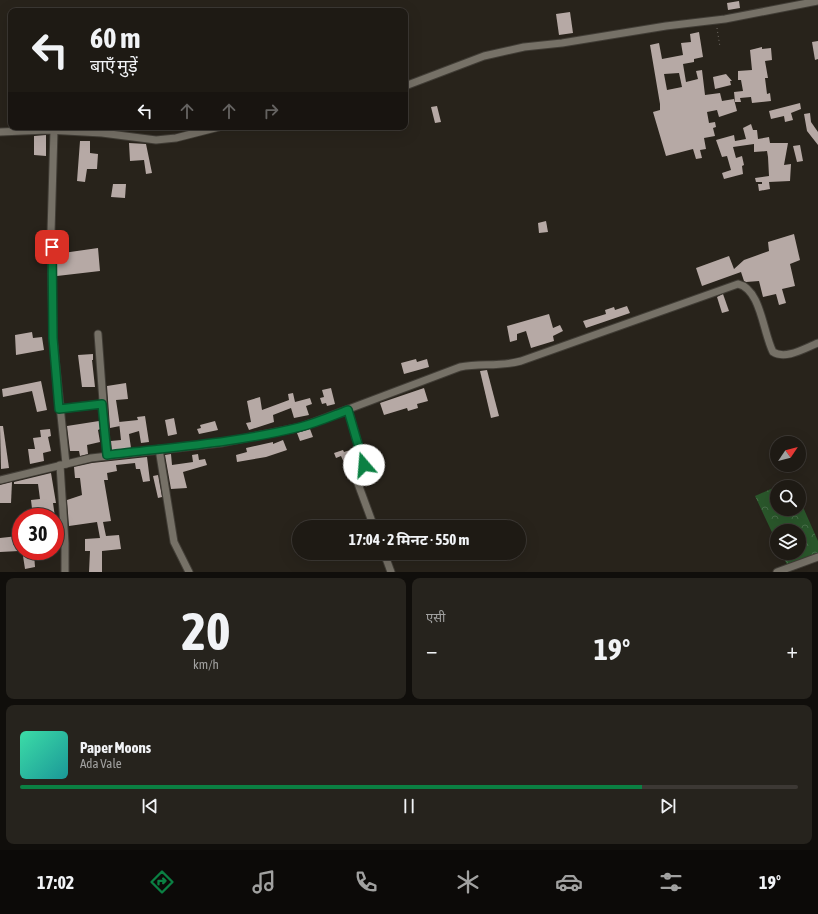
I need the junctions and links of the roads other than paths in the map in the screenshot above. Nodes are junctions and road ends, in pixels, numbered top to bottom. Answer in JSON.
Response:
{"nodes":[{"id":1,"x":818,"y":1,"type":"edge"},
{"id":2,"x":408,"y":85,"type":"edge"},
{"id":3,"x":54,"y":130,"type":"junction"},
{"id":4,"x":207,"y":130,"type":"edge"},
{"id":5,"x":0,"y":132,"type":"edge"},
{"id":6,"x":98,"y":334,"type":"dead end"},
{"id":7,"x":818,"y":343,"type":"edge"},
{"id":8,"x":102,"y":404,"type":"junction"},
{"id":9,"x":59,"y":409,"type":"junction"},
{"id":10,"x":348,"y":410,"type":"junction"},
{"id":11,"x":159,"y":449,"type":"junction"},
{"id":12,"x":107,"y":455,"type":"junction"},
{"id":13,"x":63,"y":464,"type":"junction"},
{"id":14,"x":0,"y":480,"type":"edge"},
{"id":15,"x":371,"y":520,"type":"edge"},
{"id":16,"x":818,"y":557,"type":"edge"},
{"id":17,"x":387,"y":560,"type":"edge"},
{"id":18,"x":65,"y":572,"type":"edge"},
{"id":19,"x":189,"y":572,"type":"edge"},
{"id":20,"x":391,"y":572,"type":"edge"},
{"id":21,"x":777,"y":572,"type":"edge"}],
"edges":[{"from":1,"to":2,"type":"street"},
{"from":3,"to":4,"type":"street"},
{"from":3,"to":5,"type":"street"},
{"from":3,"to":9,"type":"street"},
{"from":6,"to":8,"type":"street"},
{"from":7,"to":10,"type":"street"},
{"from":8,"to":9,"type":"street"},
{"from":8,"to":12,"type":"street"},
{"from":9,"to":13,"type":"street"},
{"from":10,"to":11,"type":"street"},
{"from":10,"to":15,"type":"street"},
{"from":11,"to":12,"type":"street"},
{"from":11,"to":19,"type":"street"},
{"from":12,"to":13,"type":"street"},
{"from":13,"to":14,"type":"street"},
{"from":13,"to":18,"type":"street"},
{"from":16,"to":21,"type":"street"},
{"from":17,"to":20,"type":"street"}]}
